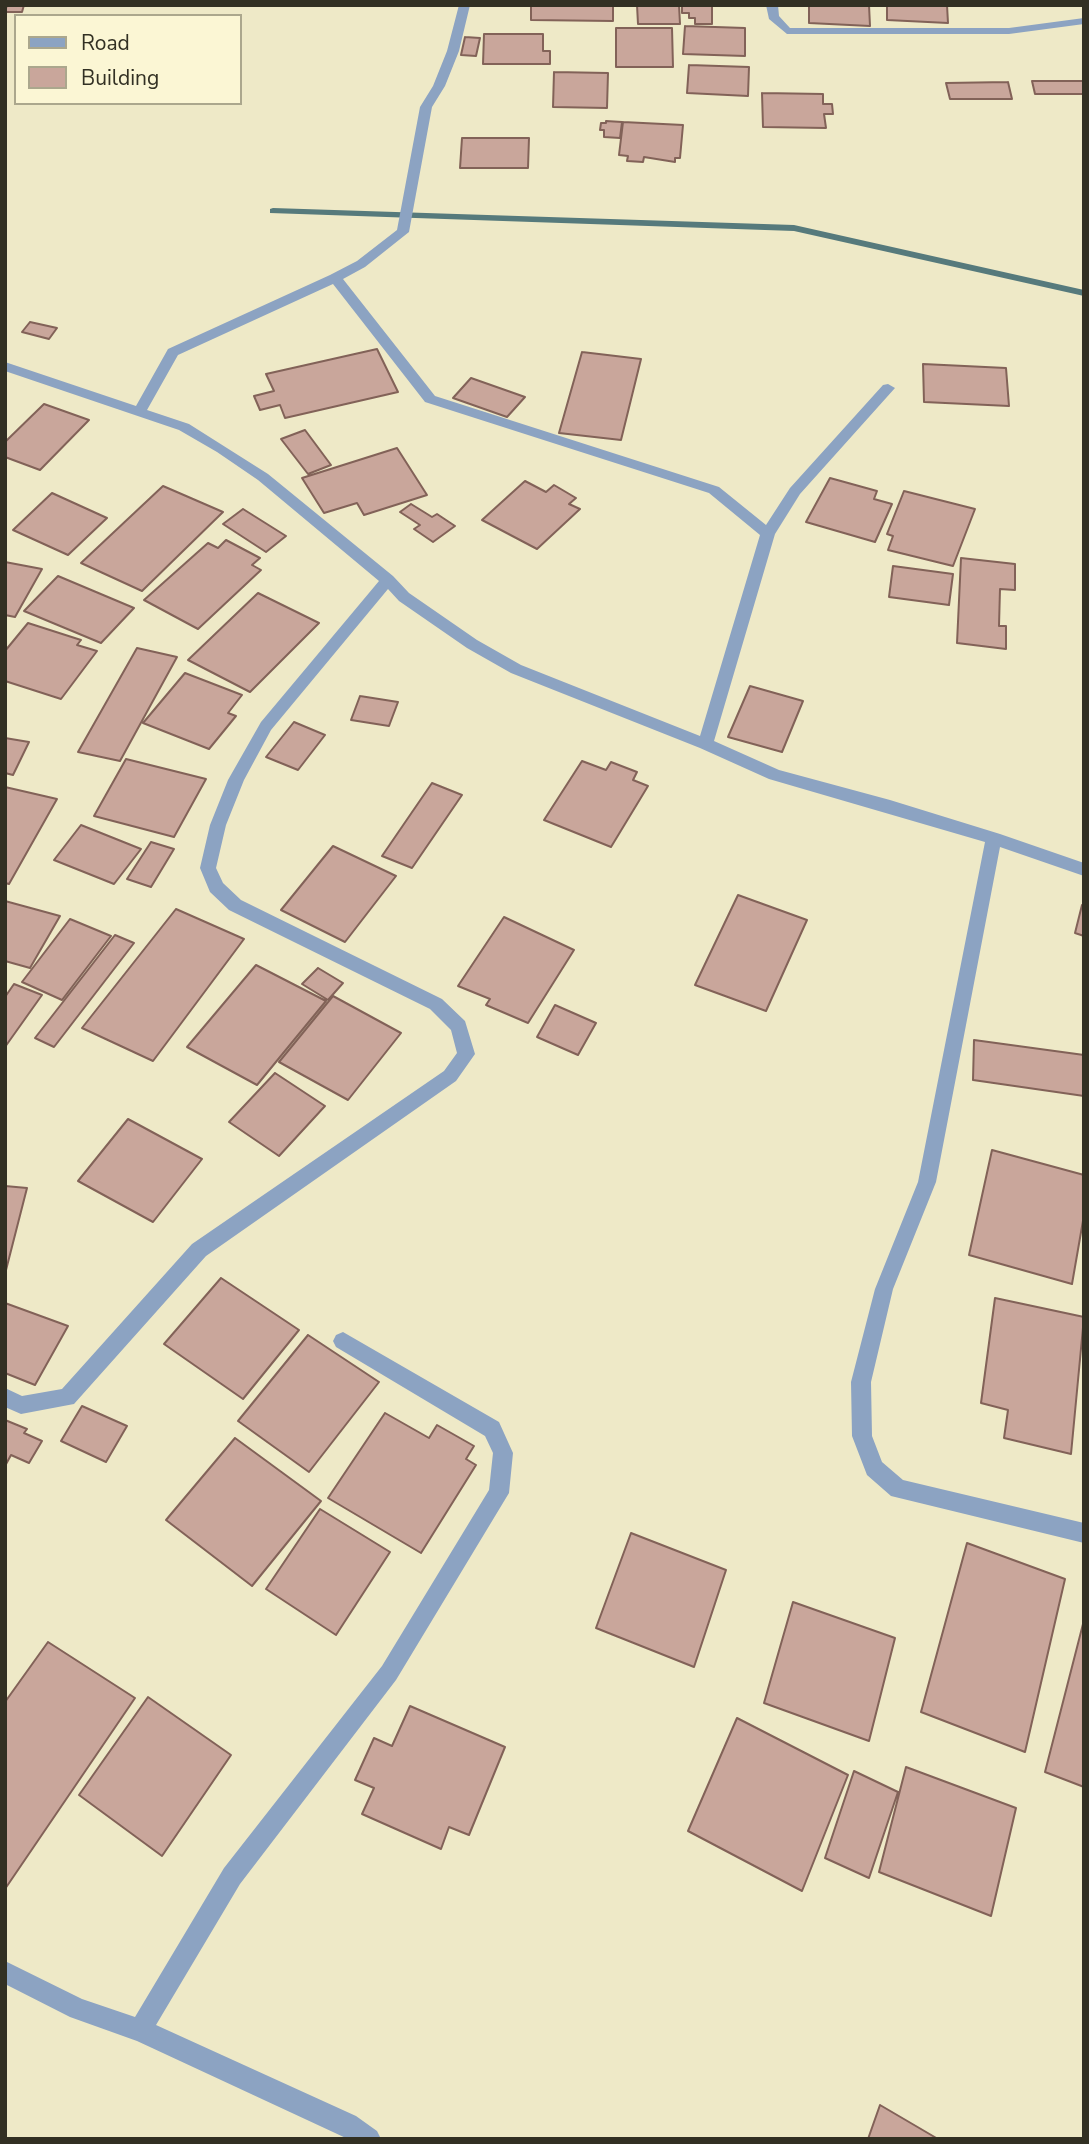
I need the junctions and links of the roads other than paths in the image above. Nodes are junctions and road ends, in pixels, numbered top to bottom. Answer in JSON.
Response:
{"nodes":[{"id":1,"x":465,"y":5,"type":"edge"},
{"id":2,"x":772,"y":5,"type":"edge"},
{"id":3,"x":1084,"y":21,"type":"edge"},
{"id":4,"x":335,"y":278,"type":"junction"},
{"id":5,"x":5,"y":366,"type":"edge"},
{"id":6,"x":888,"y":388,"type":"dead end"},
{"id":7,"x":140,"y":411,"type":"junction"},
{"id":8,"x":768,"y":534,"type":"junction"},
{"id":9,"x":388,"y":580,"type":"junction"},
{"id":10,"x":705,"y":744,"type":"junction"},
{"id":11,"x":994,"y":838,"type":"junction"},
{"id":12,"x":1084,"y":870,"type":"edge"},
{"id":13,"x":343,"y":1341,"type":"dead end"},
{"id":14,"x":5,"y":1397,"type":"edge"},
{"id":15,"x":1084,"y":1532,"type":"edge"},
{"id":16,"x":5,"y":1972,"type":"edge"},
{"id":17,"x":140,"y":2030,"type":"junction"},
{"id":18,"x":369,"y":2139,"type":"edge"}],
"edges":[{"from":1,"to":4,"type":"street"},
{"from":2,"to":3,"type":"street"},
{"from":4,"to":7,"type":"street"},
{"from":4,"to":8,"type":"street"},
{"from":5,"to":7,"type":"street"},
{"from":6,"to":8,"type":"street"},
{"from":7,"to":9,"type":"street"},
{"from":8,"to":10,"type":"street"},
{"from":9,"to":10,"type":"street"},
{"from":9,"to":14,"type":"street"},
{"from":10,"to":11,"type":"street"},
{"from":11,"to":12,"type":"street"},
{"from":11,"to":15,"type":"street"},
{"from":13,"to":17,"type":"street"},
{"from":16,"to":17,"type":"street"},
{"from":17,"to":18,"type":"street"}]}
